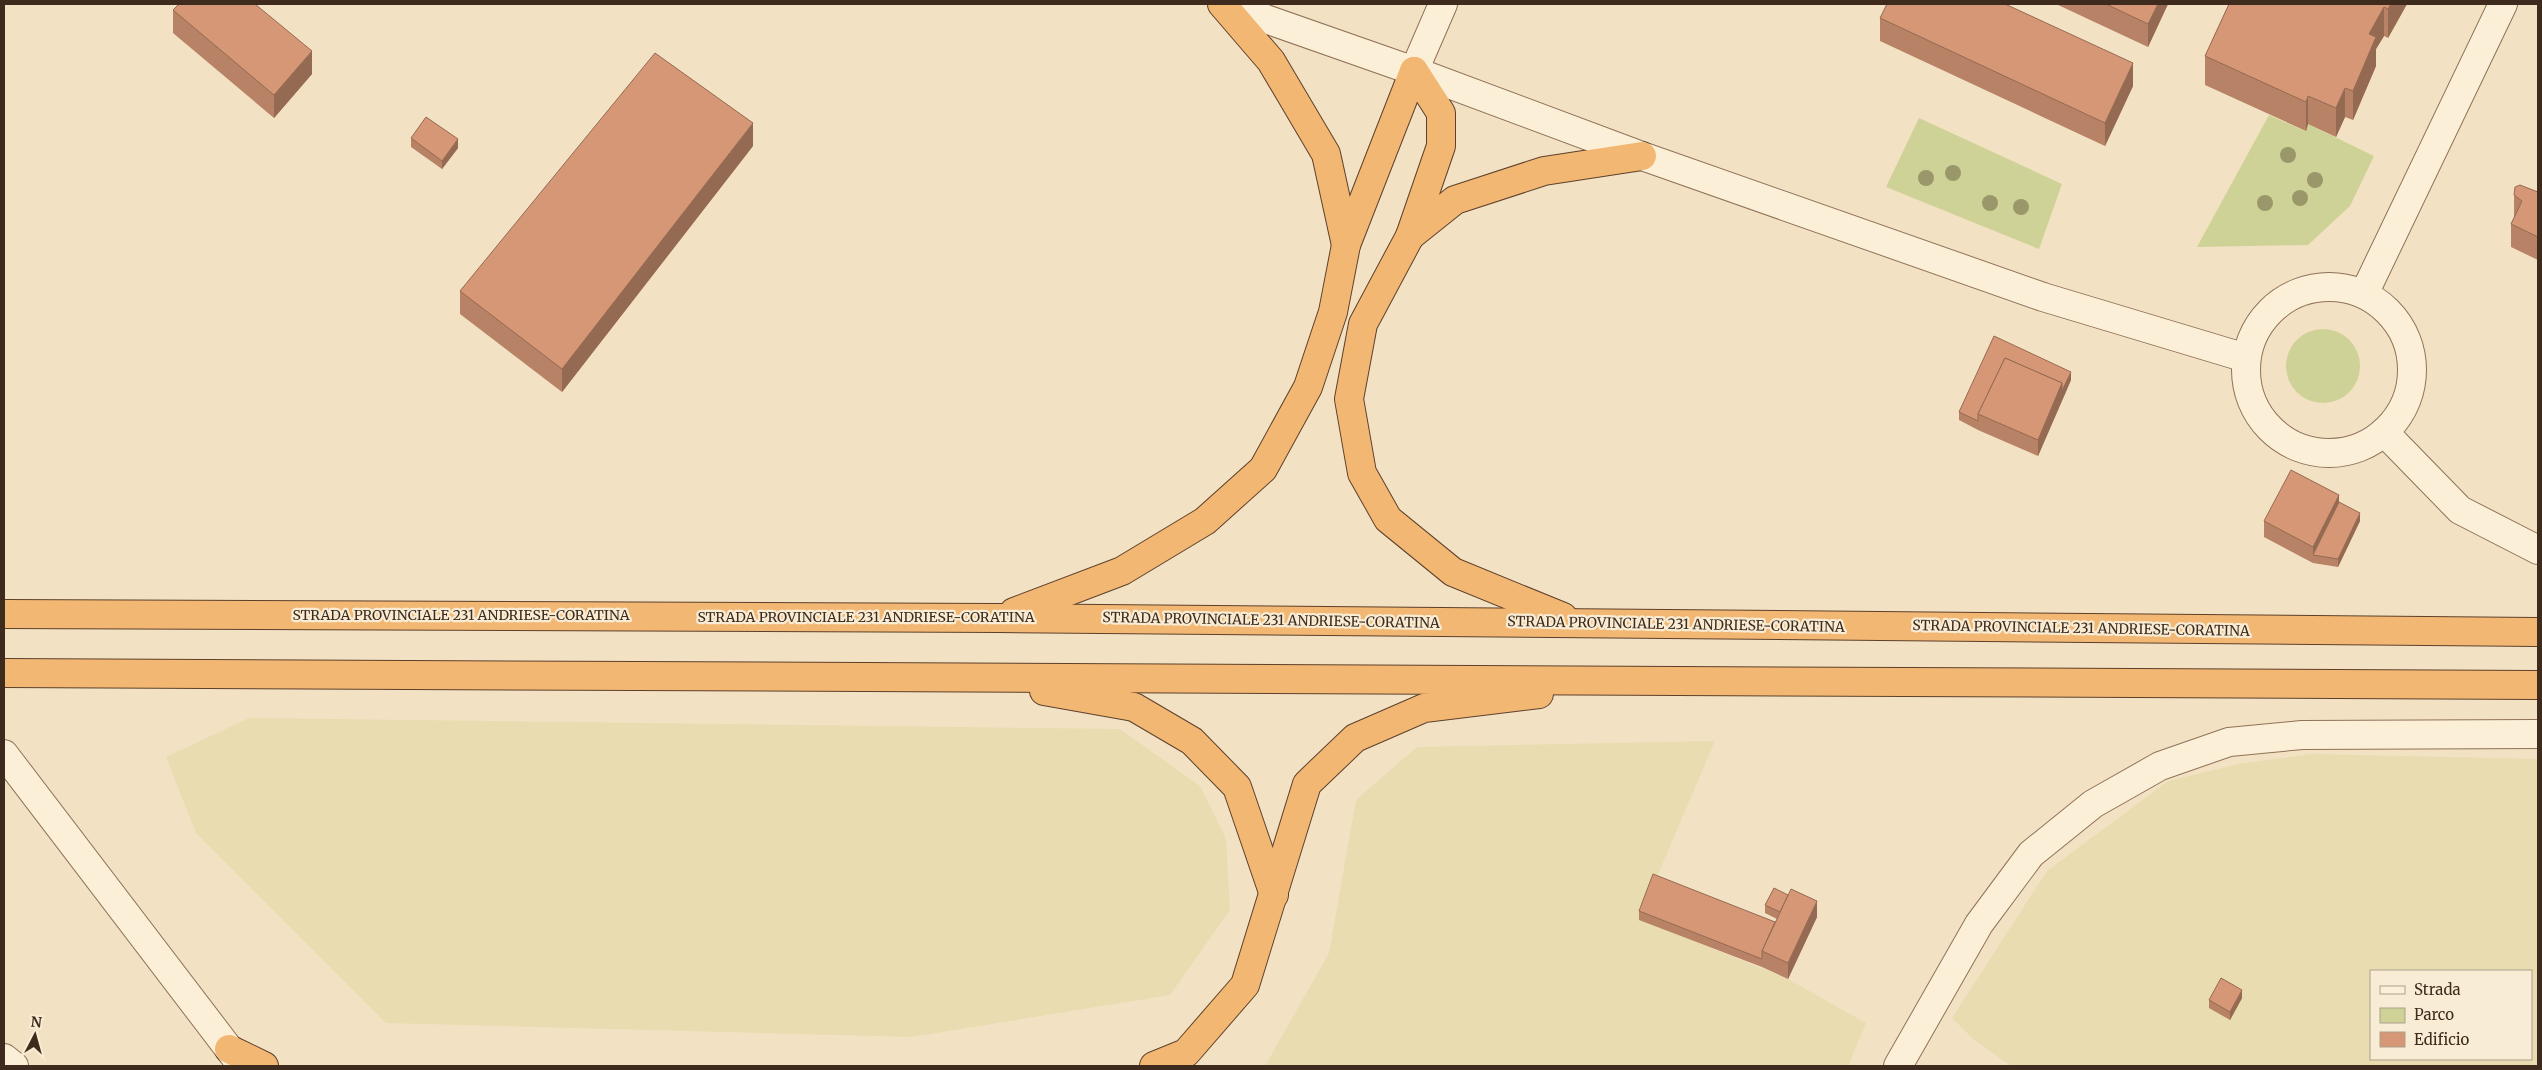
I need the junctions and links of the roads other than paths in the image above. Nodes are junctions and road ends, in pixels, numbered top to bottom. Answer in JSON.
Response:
{"nodes":[{"id":1,"x":1223,"y":4,"type":"edge"},
{"id":2,"x":1443,"y":4,"type":"edge"},
{"id":3,"x":2503,"y":4,"type":"edge"},
{"id":4,"x":1414,"y":71,"type":"junction"},
{"id":5,"x":1642,"y":156,"type":"junction"},
{"id":6,"x":1410,"y":236,"type":"junction"},
{"id":7,"x":1346,"y":245,"type":"junction"},
{"id":8,"x":2364,"y":294,"type":"junction"},
{"id":9,"x":2246,"y":358,"type":"junction"},
{"id":10,"x":2384,"y":432,"type":"junction"},
{"id":11,"x":2538,"y":550,"type":"edge"},
{"id":12,"x":4,"y":614,"type":"edge"},
{"id":13,"x":999,"y":618,"type":"junction"},
{"id":14,"x":1578,"y":623,"type":"junction"},
{"id":15,"x":2538,"y":632,"type":"edge"},
{"id":16,"x":4,"y":673,"type":"edge"},
{"id":17,"x":969,"y":678,"type":"junction"},
{"id":18,"x":1657,"y":680,"type":"junction"},
{"id":19,"x":2538,"y":686,"type":"edge"},
{"id":20,"x":2538,"y":734,"type":"edge"},
{"id":21,"x":4,"y":754,"type":"edge"},
{"id":22,"x":1274,"y":895,"type":"junction"},
{"id":23,"x":4,"y":1058,"type":"edge"},
{"id":24,"x":235,"y":1058,"type":"edge"},
{"id":25,"x":14,"y":1066,"type":"edge"},
{"id":26,"x":264,"y":1066,"type":"edge"},
{"id":27,"x":1154,"y":1066,"type":"edge"},
{"id":28,"x":1898,"y":1066,"type":"edge"}],
"edges":[{"from":1,"to":4,"type":"street"},
{"from":1,"to":7,"type":"highway"},
{"from":2,"to":4,"type":"street"},
{"from":3,"to":8,"type":"street"},
{"from":4,"to":5,"type":"street"},
{"from":4,"to":6,"type":"highway"},
{"from":4,"to":7,"type":"highway"},
{"from":5,"to":6,"type":"highway"},
{"from":5,"to":9,"type":"street"},
{"from":6,"to":14,"type":"highway"},
{"from":7,"to":13,"type":"highway"},
{"from":8,"to":9,"type":"street"},
{"from":8,"to":10,"type":"street"},
{"from":9,"to":10,"type":"street"},
{"from":10,"to":11,"type":"street"},
{"from":12,"to":13,"type":"highway","name":"STRADA PROVINCIALE 231 ANDRIESE-CORATINA"},
{"from":13,"to":14,"type":"highway","name":"STRADA PROVINCIALE 231 ANDRIESE-CORATINA"},
{"from":14,"to":15,"type":"highway","name":"STRADA PROVINCIALE 231 ANDRIESE-CORATINA"},
{"from":16,"to":17,"type":"highway"},
{"from":17,"to":18,"type":"highway"},
{"from":17,"to":22,"type":"highway"},
{"from":18,"to":19,"type":"highway"},
{"from":18,"to":22,"type":"highway"},
{"from":20,"to":28,"type":"street"},
{"from":21,"to":24,"type":"street"},
{"from":22,"to":27,"type":"highway"},
{"from":23,"to":25,"type":"street"},
{"from":24,"to":26,"type":"highway"}]}
